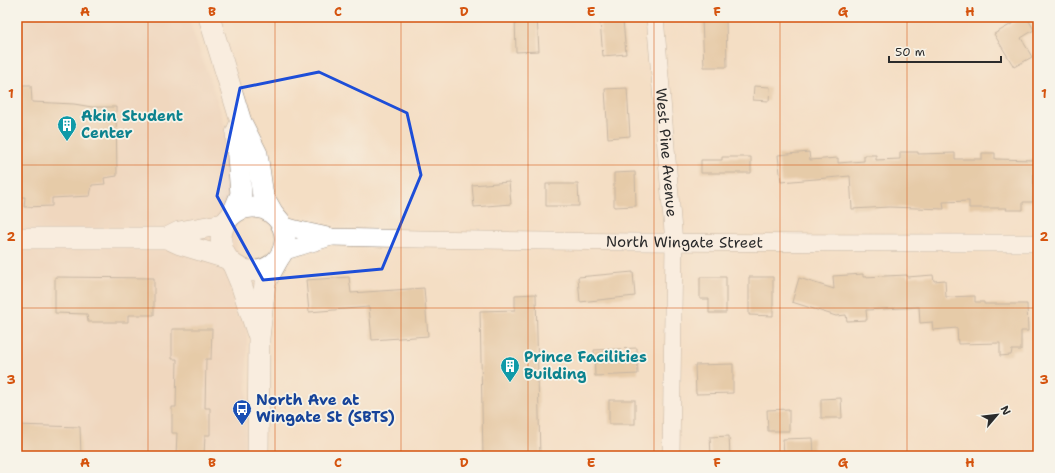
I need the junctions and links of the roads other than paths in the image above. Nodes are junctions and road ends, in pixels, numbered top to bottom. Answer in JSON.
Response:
{"nodes":[{"id":1,"x":209,"y":17,"type":"edge"},
{"id":2,"x":655,"y":17,"type":"edge"},
{"id":3,"x":241,"y":122,"type":"junction"},
{"id":4,"x":228,"y":219,"type":"junction"},
{"id":5,"x":278,"y":220,"type":"junction"},
{"id":6,"x":331,"y":237,"type":"junction"},
{"id":7,"x":17,"y":238,"type":"edge"},
{"id":8,"x":167,"y":238,"type":"junction"},
{"id":9,"x":674,"y":243,"type":"junction"},
{"id":10,"x":1038,"y":243,"type":"edge"},
{"id":11,"x":279,"y":257,"type":"junction"},
{"id":12,"x":229,"y":261,"type":"junction"},
{"id":13,"x":259,"y":338,"type":"junction"},
{"id":14,"x":258,"y":456,"type":"edge"},
{"id":15,"x":671,"y":456,"type":"edge"}],
"edges":[{"from":1,"to":3,"type":"street"},
{"from":2,"to":9,"type":"street","name":"West Pine Avenue"},
{"from":3,"to":4,"type":"street"},
{"from":3,"to":5,"type":"street"},
{"from":4,"to":5,"type":"street"},
{"from":4,"to":8,"type":"street"},
{"from":4,"to":12,"type":"street"},
{"from":5,"to":6,"type":"street","name":"North Wingate Street"},
{"from":5,"to":11,"type":"street"},
{"from":6,"to":9,"type":"street","name":"North Wingate Street"},
{"from":6,"to":11,"type":"street","name":"North Wingate Street"},
{"from":7,"to":8,"type":"street"},
{"from":8,"to":12,"type":"street"},
{"from":9,"to":10,"type":"street","name":"North Wingate Street"},
{"from":9,"to":15,"type":"street","name":"West Pine Avenue"},
{"from":11,"to":12,"type":"street"},
{"from":11,"to":13,"type":"street"},
{"from":12,"to":13,"type":"street"},
{"from":13,"to":14,"type":"street"}]}
